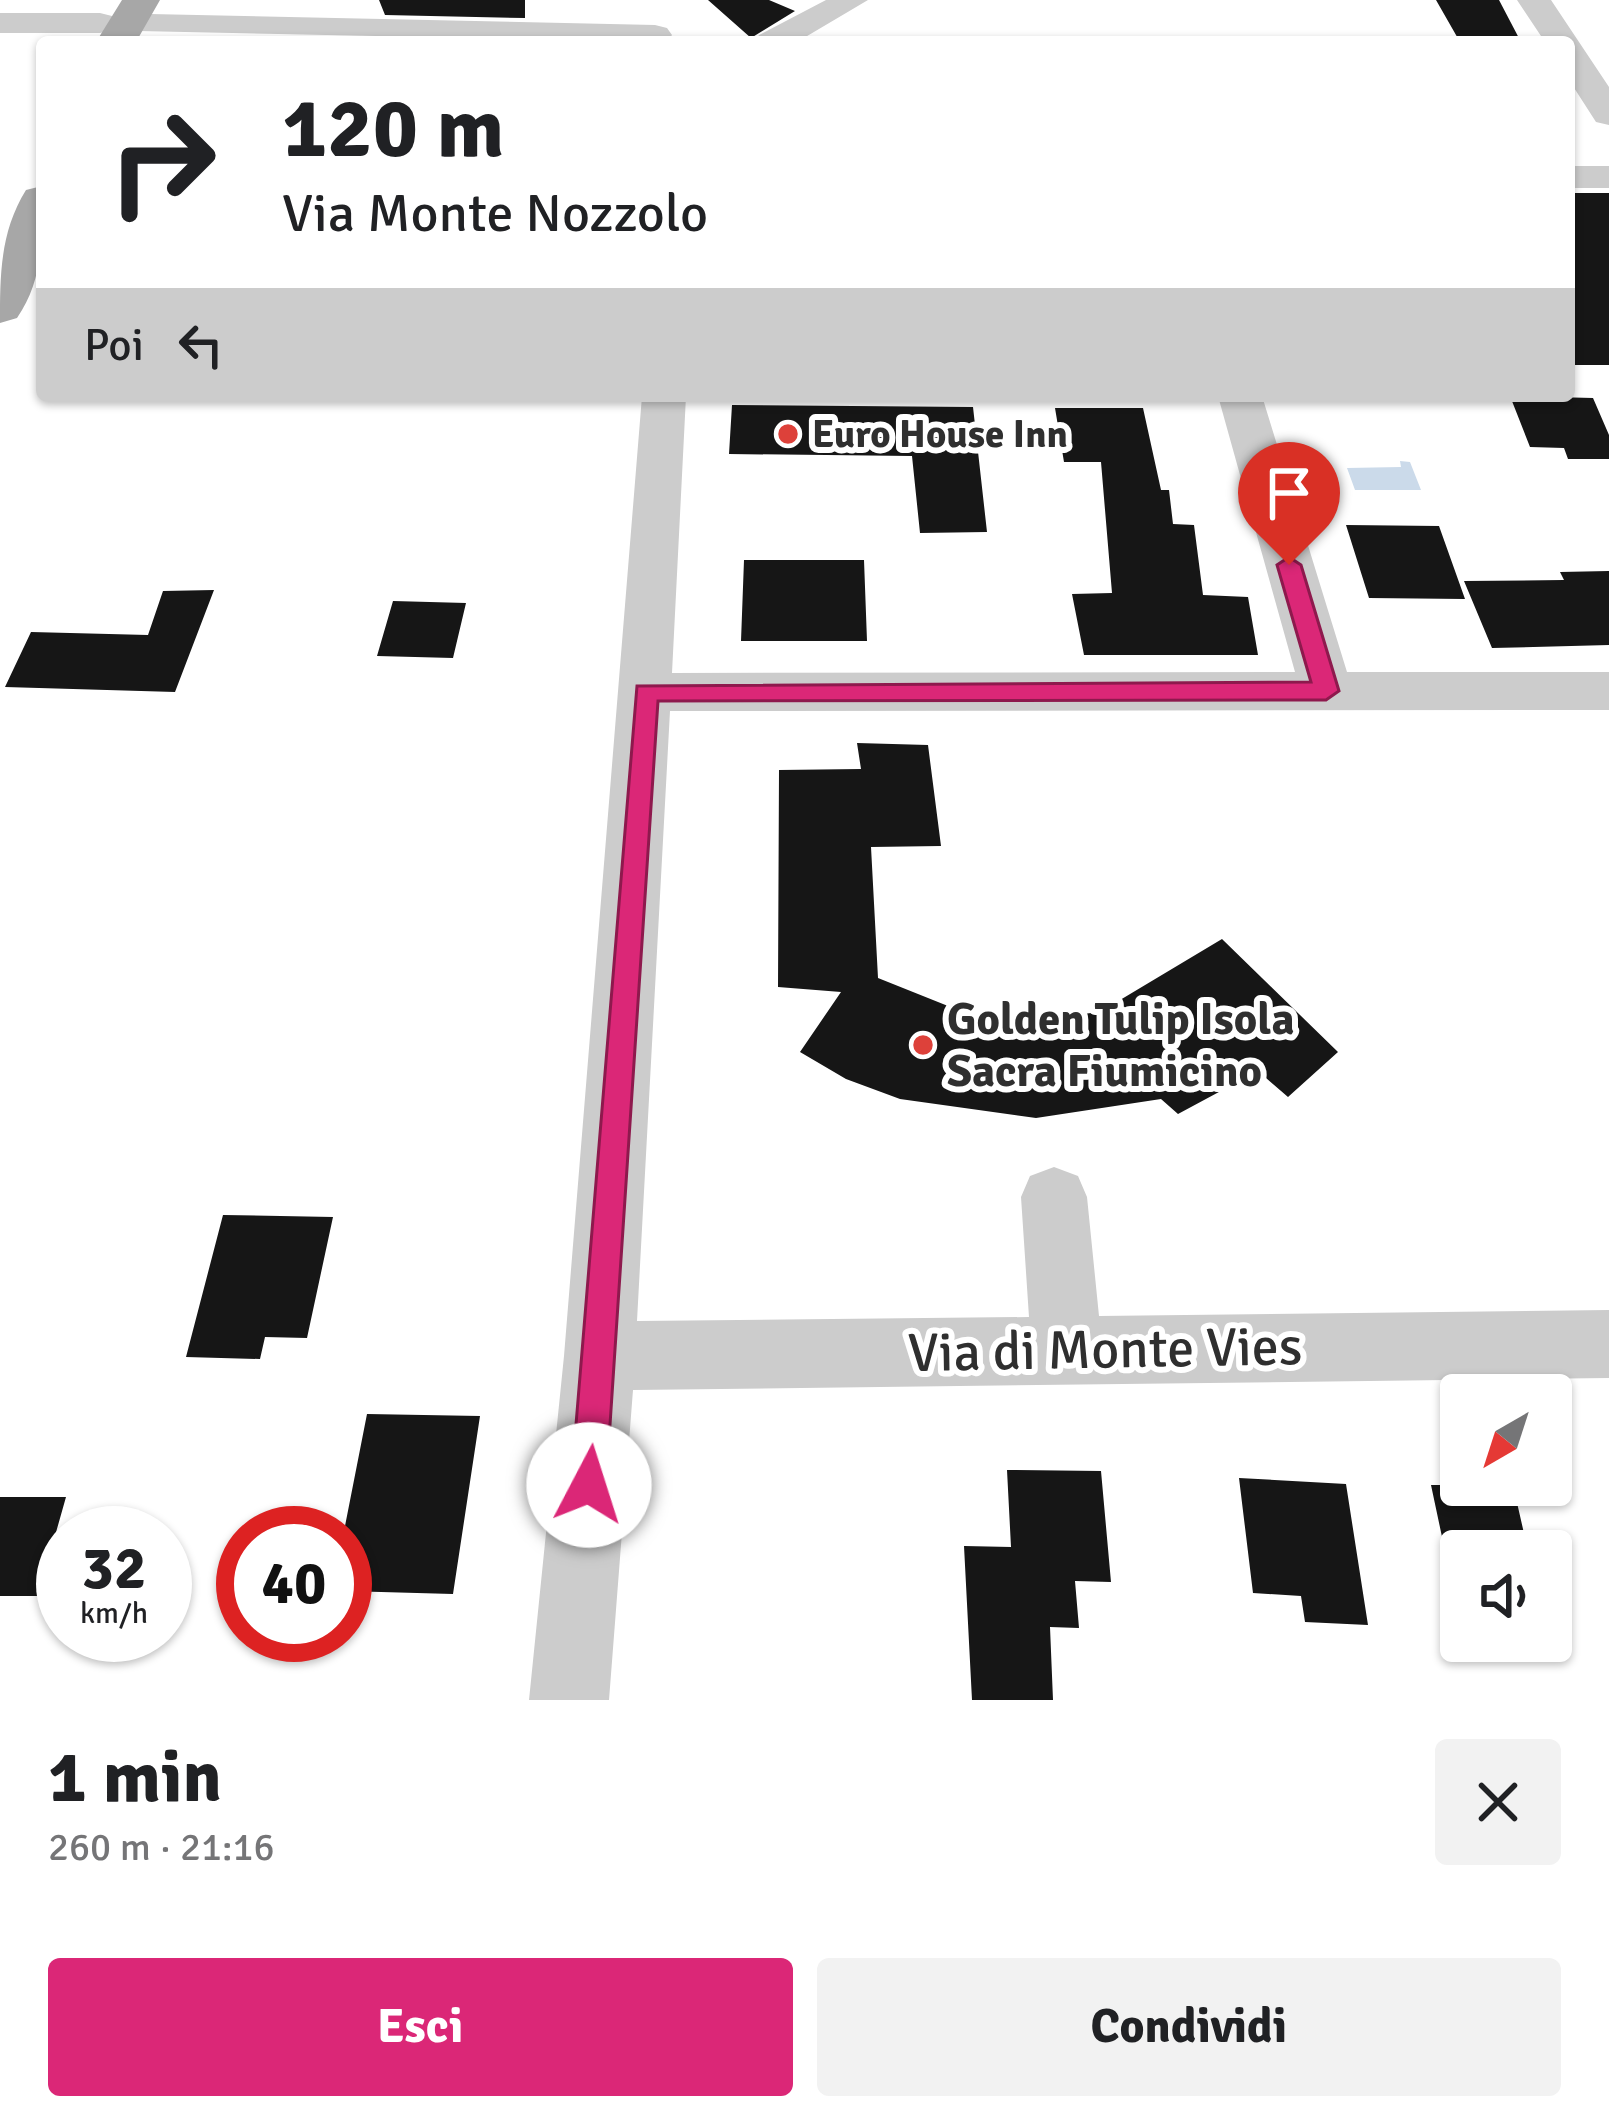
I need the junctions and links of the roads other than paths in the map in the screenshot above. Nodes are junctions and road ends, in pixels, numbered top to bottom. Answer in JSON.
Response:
{"nodes":[{"id":1,"x":628,"y":0,"type":"edge"},
{"id":2,"x":851,"y":0,"type":"edge"},
{"id":3,"x":1534,"y":0,"type":"edge"},
{"id":4,"x":127,"y":22,"type":"edge"},
{"id":5,"x":0,"y":23,"type":"edge"},
{"id":6,"x":563,"y":36,"type":"edge"},
{"id":7,"x":655,"y":36,"type":"edge"},
{"id":8,"x":782,"y":36,"type":"edge"},
{"id":9,"x":1558,"y":36,"type":"edge"},
{"id":10,"x":1575,"y":62,"type":"edge"},
{"id":11,"x":1609,"y":114,"type":"edge"},
{"id":12,"x":1575,"y":177,"type":"edge"},
{"id":13,"x":1609,"y":177,"type":"edge"},
{"id":14,"x":36,"y":215,"type":"edge"},
{"id":15,"x":0,"y":308,"type":"edge"},
{"id":16,"x":664,"y":402,"type":"edge"},
{"id":17,"x":1242,"y":402,"type":"edge"},
{"id":18,"x":1609,"y":691,"type":"edge"},
{"id":19,"x":646,"y":692,"type":"junction"},
{"id":20,"x":1348,"y":707,"type":"junction"},
{"id":21,"x":1054,"y":1197,"type":"dead end"},
{"id":22,"x":1609,"y":1343,"type":"edge"},
{"id":23,"x":1067,"y":1350,"type":"junction"},
{"id":24,"x":600,"y":1356,"type":"junction"},
{"id":25,"x":569,"y":1700,"type":"edge"}],
"edges":[{"from":1,"to":7,"type":"street"},
{"from":2,"to":8,"type":"street"},
{"from":3,"to":9,"type":"street"},
{"from":4,"to":5,"type":"street"},
{"from":4,"to":6,"type":"street"},
{"from":10,"to":11,"type":"street"},
{"from":12,"to":13,"type":"street"},
{"from":14,"to":15,"type":"main road"},
{"from":16,"to":19,"type":"street"},
{"from":17,"to":20,"type":"street"},
{"from":18,"to":20,"type":"street"},
{"from":19,"to":20,"type":"street"},
{"from":19,"to":24,"type":"street"},
{"from":21,"to":23,"type":"street"},
{"from":22,"to":23,"type":"street","name":"Via di Monte Vies"},
{"from":23,"to":24,"type":"street","name":"Via di Monte Vies"},
{"from":24,"to":25,"type":"street"}]}
